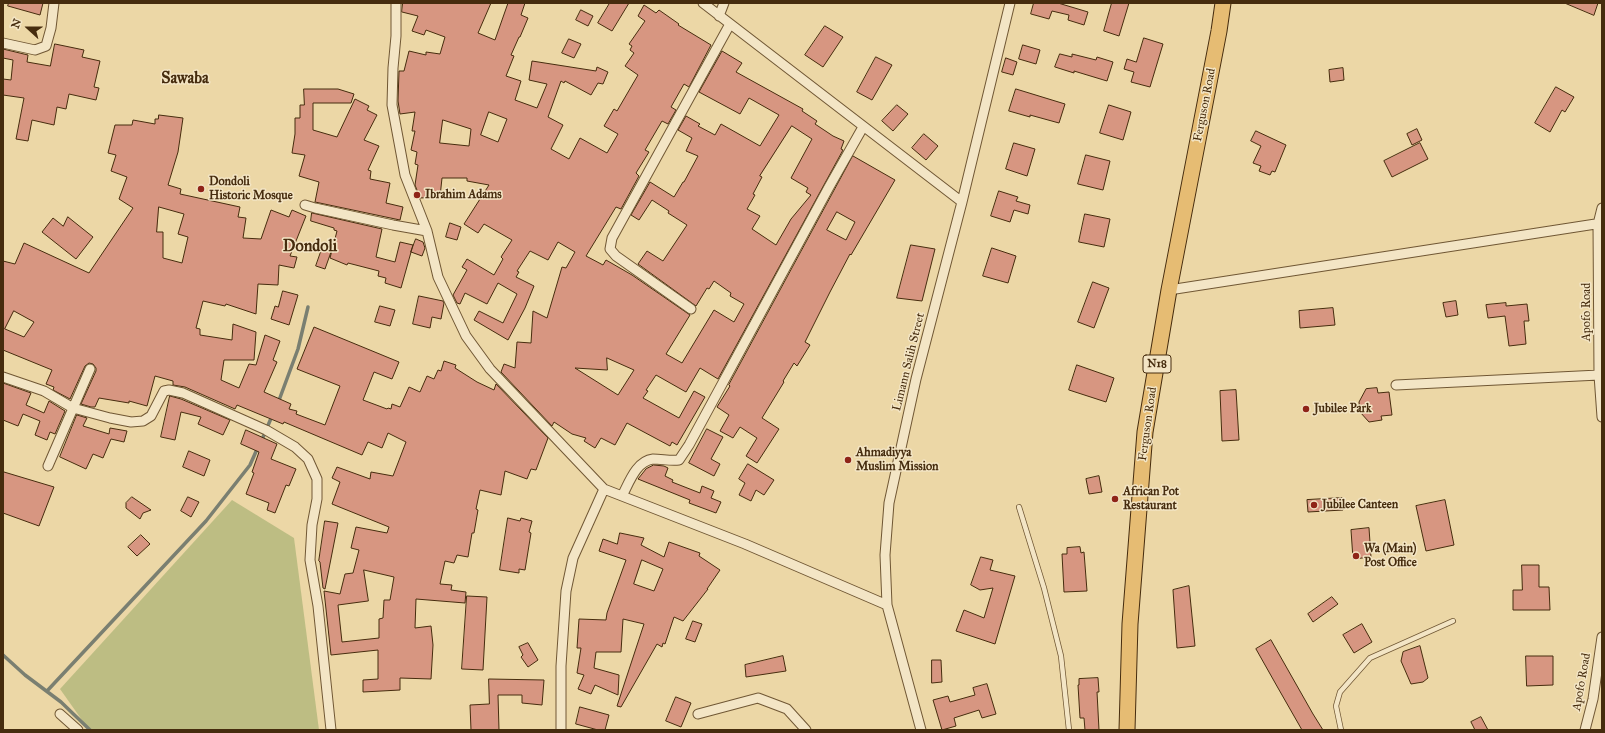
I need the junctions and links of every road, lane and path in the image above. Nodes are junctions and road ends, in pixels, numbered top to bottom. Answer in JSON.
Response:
{"nodes":[{"id":1,"x":54,"y":3,"type":"edge"},
{"id":2,"x":396,"y":3,"type":"edge"},
{"id":3,"x":702,"y":3,"type":"edge"},
{"id":4,"x":724,"y":3,"type":"edge"},
{"id":5,"x":1010,"y":3,"type":"edge"},
{"id":6,"x":1223,"y":3,"type":"edge"},
{"id":7,"x":719,"y":16,"type":"junction"},
{"id":8,"x":730,"y":24,"type":"junction"},
{"id":9,"x":3,"y":44,"type":"edge"},
{"id":10,"x":863,"y":127,"type":"junction"},
{"id":11,"x":962,"y":202,"type":"junction"},
{"id":12,"x":305,"y":205,"type":"dead end"},
{"id":13,"x":1602,"y":208,"type":"edge"},
{"id":14,"x":1600,"y":224,"type":"edge"},
{"id":15,"x":427,"y":231,"type":"junction"},
{"id":16,"x":1169,"y":290,"type":"junction"},
{"id":17,"x":691,"y":309,"type":"dead end"},
{"id":18,"x":90,"y":369,"type":"dead end"},
{"id":19,"x":1599,"y":376,"type":"junction"},
{"id":20,"x":3,"y":377,"type":"edge"},
{"id":21,"x":1396,"y":385,"type":"dead end"},
{"id":22,"x":74,"y":408,"type":"junction"},
{"id":23,"x":1602,"y":417,"type":"edge"},
{"id":24,"x":48,"y":466,"type":"dead end"},
{"id":25,"x":604,"y":489,"type":"junction"},
{"id":26,"x":622,"y":496,"type":"junction"},
{"id":27,"x":1019,"y":508,"type":"dead end"},
{"id":28,"x":887,"y":605,"type":"junction"},
{"id":29,"x":1453,"y":621,"type":"dead end"},
{"id":30,"x":1602,"y":637,"type":"edge"},
{"id":31,"x":1602,"y":695,"type":"edge"},
{"id":32,"x":1593,"y":699,"type":"junction"},
{"id":33,"x":60,"y":714,"type":"dead end"},
{"id":34,"x":698,"y":714,"type":"dead end"},
{"id":35,"x":78,"y":730,"type":"edge"},
{"id":36,"x":331,"y":730,"type":"edge"},
{"id":37,"x":561,"y":730,"type":"edge"},
{"id":38,"x":806,"y":730,"type":"edge"},
{"id":39,"x":921,"y":730,"type":"edge"},
{"id":40,"x":1069,"y":730,"type":"edge"},
{"id":41,"x":1127,"y":730,"type":"edge"},
{"id":42,"x":1341,"y":730,"type":"edge"},
{"id":43,"x":1585,"y":730,"type":"edge"}],
"edges":[{"from":1,"to":9,"type":"street"},
{"from":2,"to":15,"type":"street"},
{"from":3,"to":7,"type":"street"},
{"from":4,"to":7,"type":"street"},
{"from":5,"to":11,"type":"street","name":"Limann Salih Street"},
{"from":6,"to":16,"type":"highway","name":"Ferguson Road","number":"N18"},
{"from":7,"to":8,"type":"street"},
{"from":8,"to":10,"type":"street"},
{"from":8,"to":17,"type":"street"},
{"from":10,"to":11,"type":"street"},
{"from":10,"to":26,"type":"street"},
{"from":11,"to":28,"type":"street","name":"Limann Salih Street"},
{"from":12,"to":15,"type":"street"},
{"from":13,"to":14,"type":"street","name":"Apofo Road"},
{"from":14,"to":16,"type":"street"},
{"from":14,"to":19,"type":"street","name":"Apofo Road"},
{"from":15,"to":25,"type":"street"},
{"from":16,"to":41,"type":"highway","name":"Ferguson Road","number":"N18"},
{"from":18,"to":22,"type":"street"},
{"from":19,"to":21,"type":"street"},
{"from":19,"to":23,"type":"street","name":"Apofo Road"},
{"from":20,"to":22,"type":"street"},
{"from":22,"to":24,"type":"street"},
{"from":22,"to":36,"type":"street"},
{"from":25,"to":26,"type":"street"},
{"from":25,"to":37,"type":"street"},
{"from":26,"to":28,"type":"street"},
{"from":27,"to":40,"type":"lane"},
{"from":28,"to":39,"type":"street","name":"Limann Salih Street"},
{"from":29,"to":42,"type":"lane"},
{"from":30,"to":32,"type":"street","name":"Apofo Road"},
{"from":31,"to":32,"type":"street"},
{"from":32,"to":43,"type":"street","name":"Apofo Road"},
{"from":33,"to":35,"type":"street"},
{"from":34,"to":38,"type":"street"}]}
